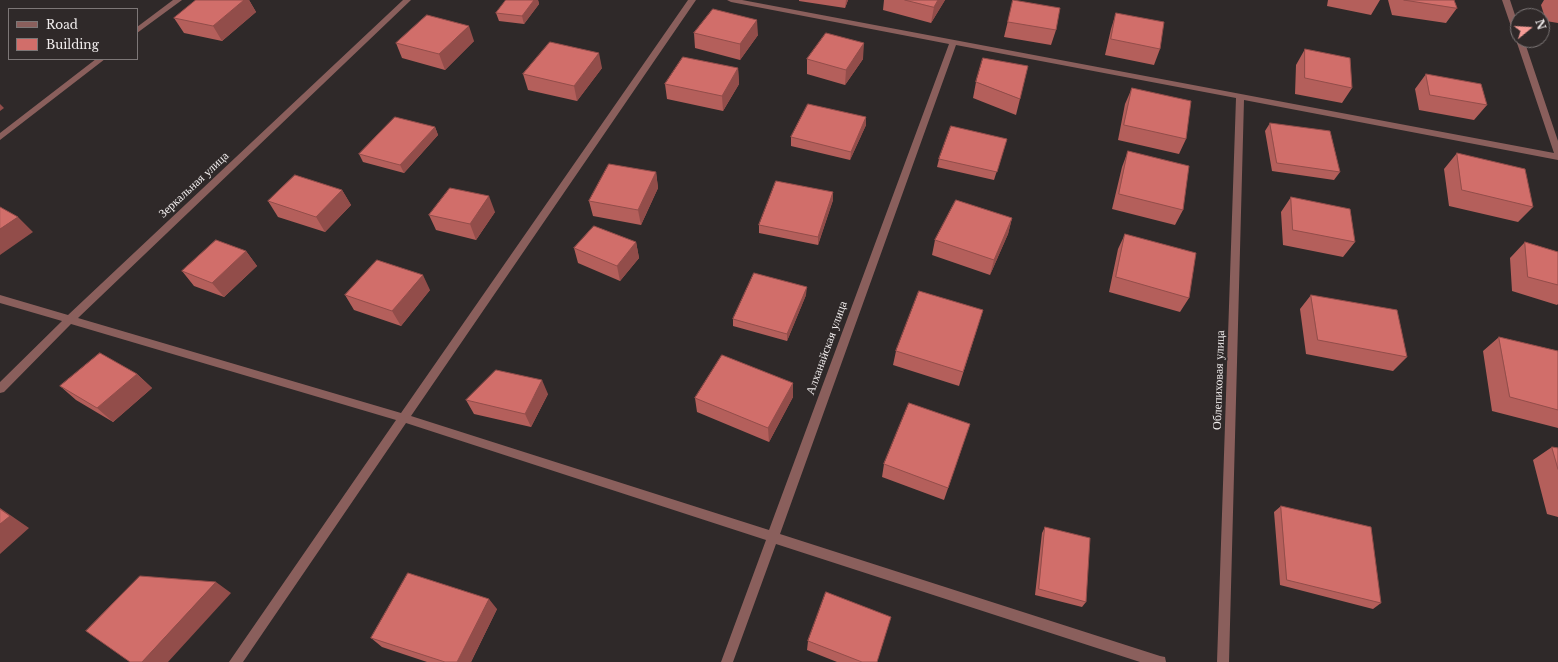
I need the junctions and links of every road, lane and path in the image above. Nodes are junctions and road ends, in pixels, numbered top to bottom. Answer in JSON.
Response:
{"nodes":[{"id":1,"x":178,"y":0,"type":"edge"},
{"id":2,"x":407,"y":0,"type":"edge"},
{"id":3,"x":692,"y":0,"type":"edge"},
{"id":4,"x":731,"y":0,"type":"edge"},
{"id":5,"x":1506,"y":0,"type":"edge"},
{"id":6,"x":1510,"y":11,"type":"edge"},
{"id":7,"x":138,"y":30,"type":"edge"},
{"id":8,"x":953,"y":44,"type":"junction"},
{"id":9,"x":1523,"y":48,"type":"edge"},
{"id":10,"x":100,"y":60,"type":"edge"},
{"id":11,"x":1240,"y":98,"type":"junction"},
{"id":12,"x":0,"y":136,"type":"edge"},
{"id":13,"x":1558,"y":153,"type":"edge"},
{"id":14,"x":1558,"y":157,"type":"edge"},
{"id":15,"x":0,"y":300,"type":"edge"},
{"id":16,"x":69,"y":320,"type":"junction"},
{"id":17,"x":0,"y":389,"type":"edge"},
{"id":18,"x":404,"y":418,"type":"junction"},
{"id":19,"x":772,"y":537,"type":"junction"},
{"id":20,"x":235,"y":662,"type":"edge"},
{"id":21,"x":727,"y":662,"type":"edge"},
{"id":22,"x":1160,"y":662,"type":"edge"},
{"id":23,"x":1224,"y":662,"type":"edge"}],
"edges":[{"from":1,"to":7,"type":"street"},
{"from":2,"to":16,"type":"street","name":"Зеркальная улица"},
{"from":3,"to":18,"type":"street"},
{"from":4,"to":8,"type":"street"},
{"from":5,"to":6,"type":"street"},
{"from":8,"to":11,"type":"street"},
{"from":8,"to":19,"type":"street","name":"Алханайская улица"},
{"from":9,"to":13,"type":"street"},
{"from":10,"to":12,"type":"street"},
{"from":11,"to":14,"type":"street"},
{"from":11,"to":23,"type":"street","name":"Облепиховая улица"},
{"from":15,"to":16,"type":"street"},
{"from":16,"to":17,"type":"street","name":"Зеркальная улица"},
{"from":16,"to":18,"type":"street"},
{"from":18,"to":19,"type":"street"},
{"from":18,"to":20,"type":"street"},
{"from":19,"to":21,"type":"street","name":"Алханайская улица"},
{"from":19,"to":22,"type":"street"}]}
